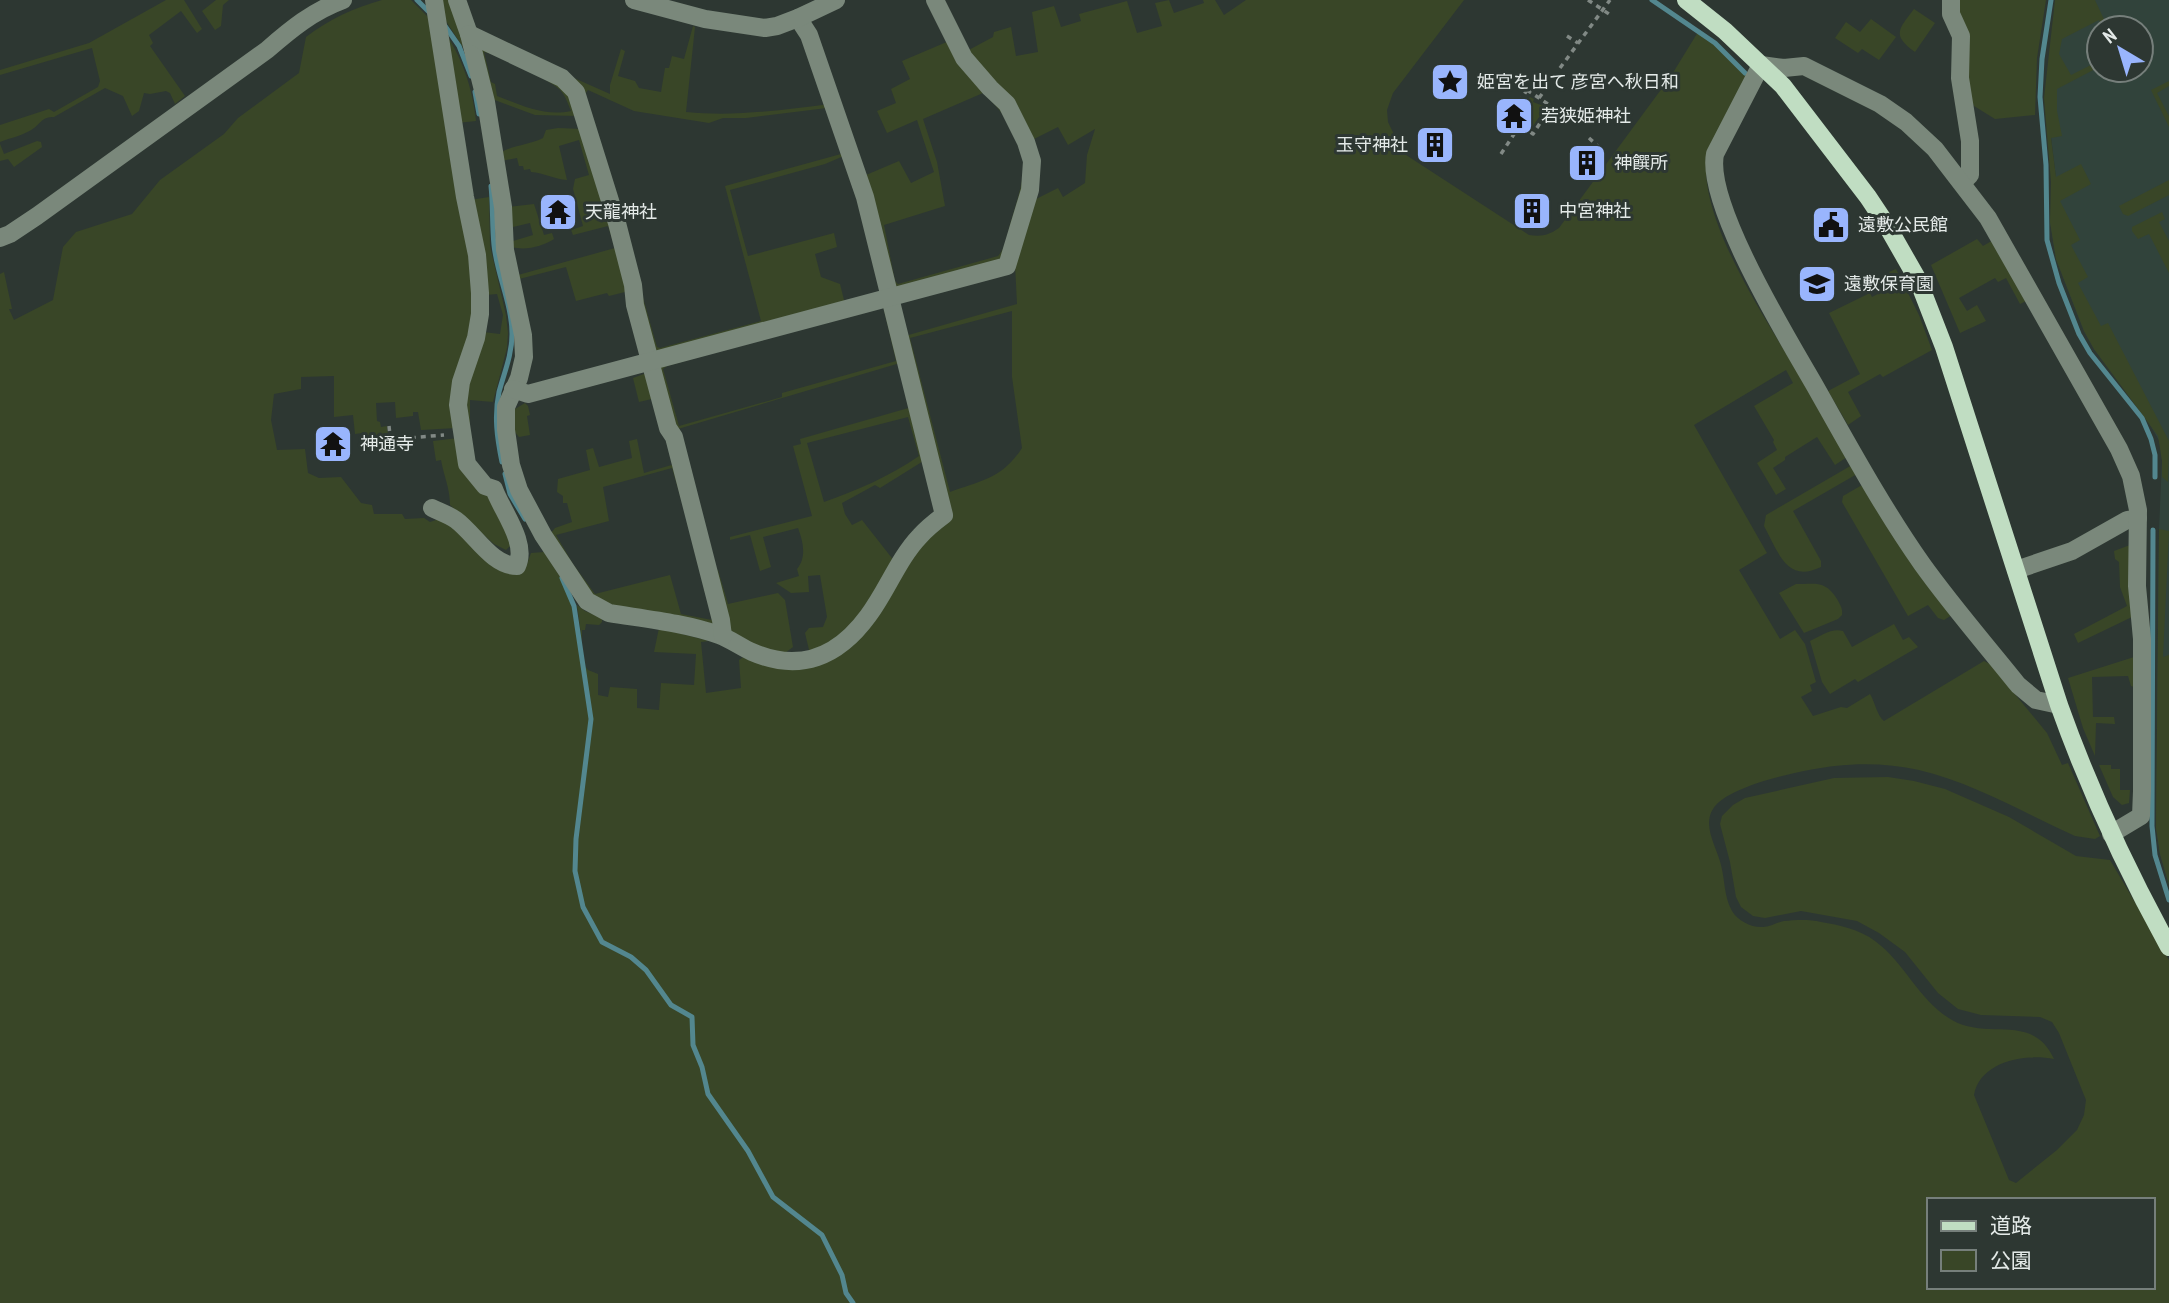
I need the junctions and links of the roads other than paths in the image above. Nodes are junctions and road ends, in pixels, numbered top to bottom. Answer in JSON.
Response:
{"nodes":[{"id":1,"x":343,"y":0,"type":"edge"},
{"id":2,"x":457,"y":0,"type":"edge"},
{"id":3,"x":634,"y":0,"type":"edge"},
{"id":4,"x":836,"y":0,"type":"edge"},
{"id":5,"x":935,"y":0,"type":"edge"},
{"id":6,"x":1686,"y":0,"type":"edge"},
{"id":7,"x":1951,"y":0,"type":"edge"},
{"id":8,"x":436,"y":13,"type":"edge"},
{"id":9,"x":798,"y":18,"type":"junction"},
{"id":10,"x":469,"y":34,"type":"junction"},
{"id":11,"x":1761,"y":65,"type":"junction"},
{"id":12,"x":1962,"y":183,"type":"junction"},
{"id":13,"x":0,"y":238,"type":"edge"},
{"id":14,"x":889,"y":298,"type":"junction"},
{"id":15,"x":650,"y":363,"type":"junction"},
{"id":16,"x":513,"y":389,"type":"junction"},
{"id":17,"x":504,"y":482,"type":"junction"},
{"id":18,"x":432,"y":508,"type":"dead end"},
{"id":19,"x":2138,"y":518,"type":"junction"},
{"id":20,"x":2016,"y":569,"type":"junction"},
{"id":21,"x":723,"y":636,"type":"junction"},
{"id":22,"x":2059,"y":705,"type":"junction"},
{"id":23,"x":2111,"y":834,"type":"junction"},
{"id":24,"x":2169,"y":947,"type":"edge"}],
"edges":[{"from":1,"to":13,"type":"street"},
{"from":2,"to":10,"type":"street"},
{"from":3,"to":9,"type":"street"},
{"from":4,"to":9,"type":"street"},
{"from":5,"to":14,"type":"street"},
{"from":6,"to":11,"type":"main road"},
{"from":7,"to":12,"type":"street"},
{"from":8,"to":17,"type":"street"},
{"from":9,"to":14,"type":"street"},
{"from":10,"to":15,"type":"street"},
{"from":10,"to":16,"type":"street"},
{"from":11,"to":12,"type":"street"},
{"from":11,"to":20,"type":"main road"},
{"from":11,"to":22,"type":"street"},
{"from":12,"to":19,"type":"street"},
{"from":14,"to":15,"type":"street"},
{"from":14,"to":21,"type":"street"},
{"from":15,"to":16,"type":"street"},
{"from":15,"to":21,"type":"street"},
{"from":16,"to":17,"type":"street"},
{"from":17,"to":18,"type":"street"},
{"from":17,"to":21,"type":"street"},
{"from":19,"to":20,"type":"street"},
{"from":19,"to":23,"type":"street"},
{"from":20,"to":22,"type":"main road"},
{"from":22,"to":23,"type":"main road"},
{"from":23,"to":24,"type":"main road"}]}
